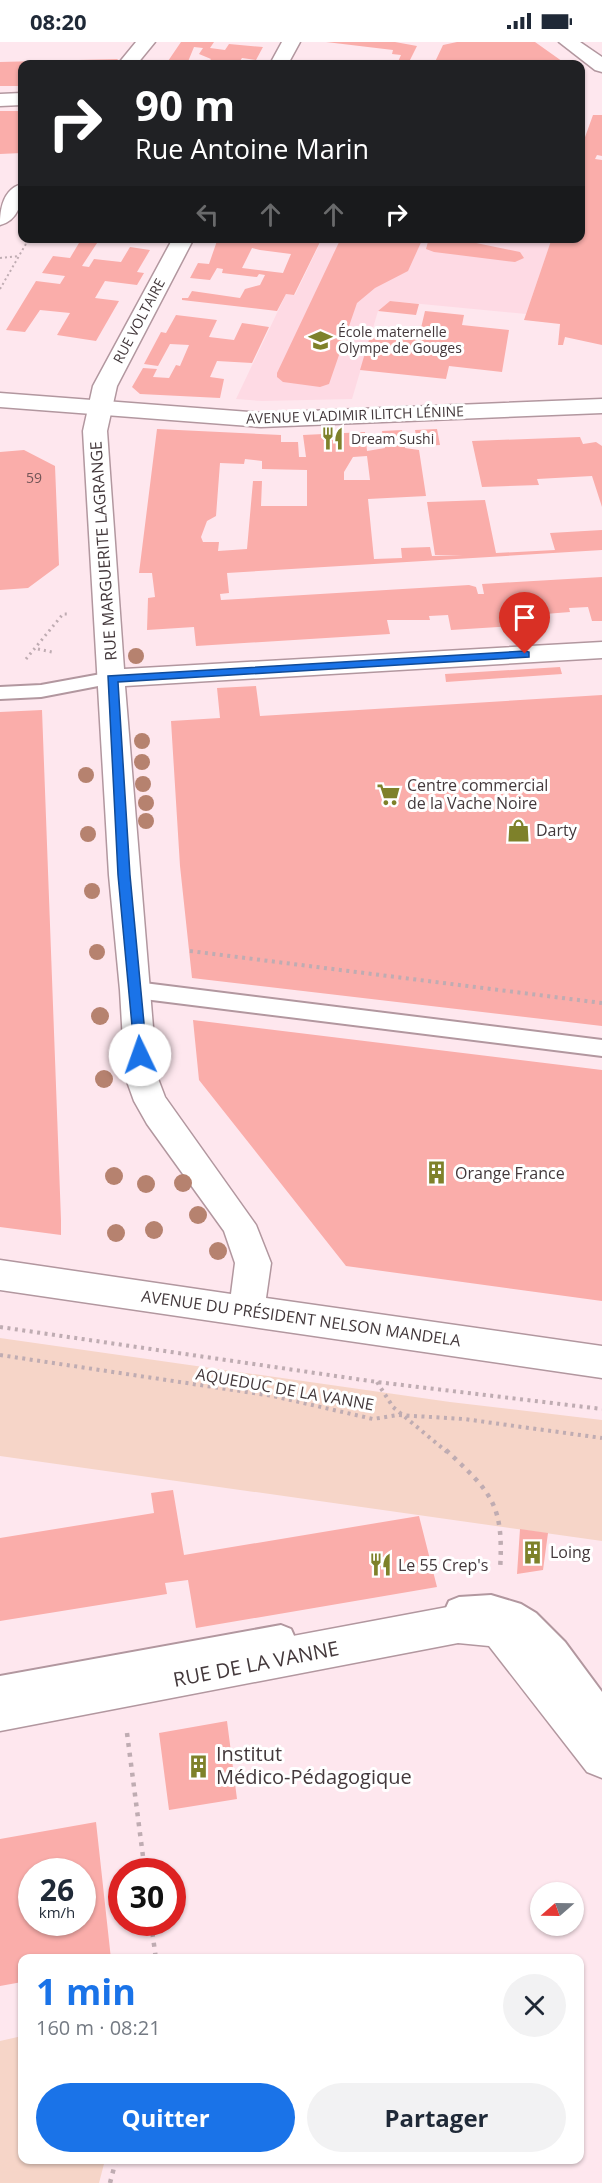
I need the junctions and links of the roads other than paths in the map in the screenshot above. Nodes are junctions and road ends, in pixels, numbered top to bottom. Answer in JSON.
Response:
{"nodes":[{"id":1,"x":146,"y":42,"type":"edge"},
{"id":2,"x":291,"y":42,"type":"edge"},
{"id":3,"x":568,"y":42,"type":"edge"},
{"id":4,"x":130,"y":60,"type":"edge"},
{"id":5,"x":281,"y":60,"type":"edge"},
{"id":6,"x":602,"y":66,"type":"edge"},
{"id":7,"x":18,"y":99,"type":"edge"},
{"id":8,"x":0,"y":100,"type":"edge"},
{"id":9,"x":181,"y":243,"type":"edge"},
{"id":10,"x":0,"y":400,"type":"edge"},
{"id":11,"x":602,"y":406,"type":"edge"},
{"id":12,"x":100,"y":407,"type":"junction"},
{"id":13,"x":602,"y":650,"type":"edge"},
{"id":14,"x":112,"y":678,"type":"junction"},
{"id":15,"x":0,"y":693,"type":"edge"},
{"id":16,"x":136,"y":990,"type":"junction"},
{"id":17,"x":602,"y":1048,"type":"edge"},
{"id":18,"x":0,"y":1275,"type":"edge"},
{"id":19,"x":247,"y":1310,"type":"junction"},
{"id":20,"x":602,"y":1362,"type":"edge"},
{"id":21,"x":0,"y":1689,"type":"edge"},
{"id":22,"x":0,"y":1711,"type":"edge"},
{"id":23,"x":602,"y":1714,"type":"edge"},
{"id":24,"x":602,"y":1758,"type":"edge"}],
"edges":[{"from":1,"to":4,"type":"street"},
{"from":2,"to":5,"type":"street"},
{"from":3,"to":6,"type":"street"},
{"from":7,"to":8,"type":"street"},
{"from":9,"to":12,"type":"street","name":"RUE VOLTAIRE"},
{"from":10,"to":12,"type":"street","name":"AVENUE VLADIMIR ILITCH LÉNINE"},
{"from":11,"to":12,"type":"street","name":"AVENUE VLADIMIR ILITCH LÉNINE"},
{"from":12,"to":14,"type":"street","name":"RUE MARGUERITE LAGRANGE"},
{"from":13,"to":14,"type":"street"},
{"from":14,"to":15,"type":"lane"},
{"from":14,"to":16,"type":"street","name":"RUE MARGUERITE LAGRANGE"},
{"from":16,"to":17,"type":"lane"},
{"from":16,"to":19,"type":"street","name":"RUE MARGUERITE LAGRANGE"},
{"from":18,"to":19,"type":"street","name":"AVENUE DU PRÉSIDENT NELSON MANDELA"},
{"from":19,"to":20,"type":"street","name":"AVENUE DU PRÉSIDENT NELSON MANDELA"},
{"from":21,"to":23,"type":"lane"},
{"from":22,"to":24,"type":"street","name":"RUE DE LA VANNE"}]}
